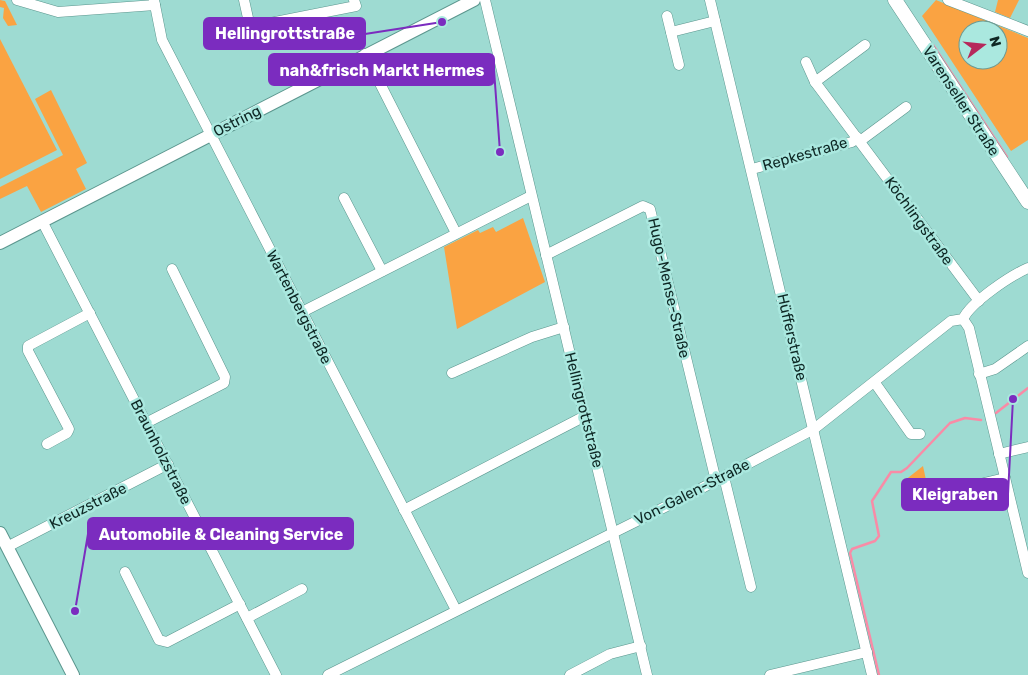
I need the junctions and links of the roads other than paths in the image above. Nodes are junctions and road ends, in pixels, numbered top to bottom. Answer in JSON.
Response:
{"nodes":[{"id":1,"x":17,"y":0,"type":"edge"},
{"id":2,"x":244,"y":0,"type":"edge"},
{"id":3,"x":474,"y":0,"type":"edge"},
{"id":4,"x":485,"y":0,"type":"edge"},
{"id":5,"x":710,"y":0,"type":"edge"},
{"id":6,"x":895,"y":0,"type":"edge"},
{"id":7,"x":948,"y":0,"type":"edge"},
{"id":8,"x":155,"y":3,"type":"edge"},
{"id":9,"x":355,"y":3,"type":"edge"},
{"id":10,"x":667,"y":16,"type":"dead end"},
{"id":11,"x":715,"y":21,"type":"junction"},
{"id":12,"x":1028,"y":31,"type":"edge"},
{"id":13,"x":671,"y":32,"type":"junction"},
{"id":14,"x":865,"y":45,"type":"dead end"},
{"id":15,"x":365,"y":54,"type":"junction"},
{"id":16,"x":806,"y":62,"type":"dead end"},
{"id":17,"x":679,"y":65,"type":"dead end"},
{"id":18,"x":815,"y":82,"type":"junction"},
{"id":19,"x":906,"y":107,"type":"dead end"},
{"id":20,"x":211,"y":135,"type":"junction"},
{"id":21,"x":859,"y":139,"type":"junction"},
{"id":22,"x":752,"y":169,"type":"junction"},
{"id":23,"x":531,"y":196,"type":"junction"},
{"id":24,"x":344,"y":198,"type":"dead end"},
{"id":25,"x":1028,"y":202,"type":"edge"},
{"id":26,"x":42,"y":221,"type":"junction"},
{"id":27,"x":456,"y":233,"type":"junction"},
{"id":28,"x":0,"y":242,"type":"edge"},
{"id":29,"x":546,"y":255,"type":"junction"},
{"id":30,"x":1028,"y":268,"type":"edge"},
{"id":31,"x":172,"y":269,"type":"dead end"},
{"id":32,"x":382,"y":271,"type":"junction"},
{"id":33,"x":979,"y":302,"type":"junction"},
{"id":34,"x":302,"y":312,"type":"junction"},
{"id":35,"x":90,"y":313,"type":"junction"},
{"id":36,"x":962,"y":319,"type":"junction"},
{"id":37,"x":564,"y":327,"type":"junction"},
{"id":38,"x":1028,"y":346,"type":"edge"},
{"id":39,"x":452,"y":373,"type":"dead end"},
{"id":40,"x":979,"y":374,"type":"junction"},
{"id":41,"x":874,"y":383,"type":"junction"},
{"id":42,"x":585,"y":416,"type":"junction"},
{"id":43,"x":146,"y":423,"type":"junction"},
{"id":44,"x":814,"y":429,"type":"junction"},
{"id":45,"x":920,"y":434,"type":"dead end"},
{"id":46,"x":46,"y":444,"type":"dead end"},
{"id":47,"x":1028,"y":447,"type":"edge"},
{"id":48,"x":999,"y":454,"type":"junction"},
{"id":49,"x":168,"y":464,"type":"junction"},
{"id":50,"x":1005,"y":478,"type":"junction"},
{"id":51,"x":720,"y":479,"type":"junction"},
{"id":52,"x":926,"y":493,"type":"dead end"},
{"id":53,"x":404,"y":510,"type":"junction"},
{"id":54,"x":613,"y":532,"type":"junction"},
{"id":55,"x":0,"y":533,"type":"edge"},
{"id":56,"x":7,"y":547,"type":"junction"},
{"id":57,"x":125,"y":572,"type":"dead end"},
{"id":58,"x":1028,"y":573,"type":"edge"},
{"id":59,"x":751,"y":587,"type":"dead end"},
{"id":60,"x":302,"y":590,"type":"dead end"},
{"id":61,"x":240,"y":604,"type":"junction"},
{"id":62,"x":456,"y":610,"type":"junction"},
{"id":63,"x":247,"y":618,"type":"junction"},
{"id":64,"x":641,"y":646,"type":"junction"},
{"id":65,"x":866,"y":652,"type":"junction"},
{"id":66,"x":73,"y":675,"type":"edge"},
{"id":67,"x":276,"y":675,"type":"edge"},
{"id":68,"x":328,"y":675,"type":"edge"},
{"id":69,"x":570,"y":675,"type":"edge"},
{"id":70,"x":647,"y":675,"type":"edge"},
{"id":71,"x":770,"y":675,"type":"edge"},
{"id":72,"x":872,"y":675,"type":"edge"}],
"edges":[{"from":1,"to":8,"type":"street"},
{"from":2,"to":9,"type":"street"},
{"from":3,"to":15,"type":"street","name":"Ostring"},
{"from":4,"to":23,"type":"street","name":"Hellingrottstraße"},
{"from":5,"to":11,"type":"street","name":"Hüfferstraße"},
{"from":6,"to":25,"type":"main road","name":"Varenseller Straße"},
{"from":7,"to":12,"type":"street"},
{"from":8,"to":20,"type":"street","name":"Wartenbergstraße"},
{"from":10,"to":13,"type":"street"},
{"from":11,"to":13,"type":"street"},
{"from":11,"to":22,"type":"street","name":"Hüfferstraße"},
{"from":13,"to":17,"type":"street"},
{"from":14,"to":18,"type":"street"},
{"from":15,"to":20,"type":"street","name":"Ostring"},
{"from":15,"to":27,"type":"street"},
{"from":16,"to":18,"type":"street","name":"Köchlingstraße"},
{"from":18,"to":21,"type":"street","name":"Köchlingstraße"},
{"from":19,"to":21,"type":"street"},
{"from":20,"to":26,"type":"street","name":"Ostring"},
{"from":20,"to":34,"type":"street","name":"Wartenbergstraße"},
{"from":21,"to":22,"type":"street","name":"Repkestraße"},
{"from":21,"to":33,"type":"street","name":"Köchlingstraße"},
{"from":22,"to":44,"type":"street","name":"Hüfferstraße"},
{"from":23,"to":27,"type":"street"},
{"from":23,"to":29,"type":"street","name":"Hellingrottstraße"},
{"from":24,"to":32,"type":"street"},
{"from":26,"to":28,"type":"street","name":"Ostring"},
{"from":26,"to":35,"type":"street","name":"Braunholzstraße"},
{"from":27,"to":32,"type":"street"},
{"from":29,"to":37,"type":"street","name":"Hellingrottstraße"},
{"from":29,"to":51,"type":"street","name":"Hugo-Mense-Straße"},
{"from":30,"to":33,"type":"street","name":"Von-Galen-Straße"},
{"from":31,"to":43,"type":"street"},
{"from":32,"to":34,"type":"street"},
{"from":33,"to":36,"type":"street","name":"Von-Galen-Straße"},
{"from":34,"to":53,"type":"street","name":"Wartenbergstraße"},
{"from":35,"to":43,"type":"street","name":"Braunholzstraße"},
{"from":35,"to":46,"type":"street"},
{"from":36,"to":40,"type":"street"},
{"from":36,"to":41,"type":"street","name":"Von-Galen-Straße"},
{"from":37,"to":39,"type":"street"},
{"from":37,"to":42,"type":"street","name":"Hellingrottstraße"},
{"from":38,"to":40,"type":"street"},
{"from":40,"to":48,"type":"street"},
{"from":41,"to":44,"type":"street","name":"Von-Galen-Straße"},
{"from":41,"to":45,"type":"street"},
{"from":42,"to":53,"type":"street"},
{"from":42,"to":54,"type":"street","name":"Hellingrottstraße"},
{"from":43,"to":49,"type":"street","name":"Braunholzstraße"},
{"from":44,"to":51,"type":"street","name":"Von-Galen-Straße"},
{"from":44,"to":65,"type":"street","name":"Hüfferstraße"},
{"from":47,"to":48,"type":"street"},
{"from":48,"to":50,"type":"street"},
{"from":49,"to":56,"type":"street","name":"Kreuzstraße"},
{"from":49,"to":61,"type":"street","name":"Braunholzstraße"},
{"from":50,"to":52,"type":"street"},
{"from":50,"to":58,"type":"street"},
{"from":51,"to":54,"type":"street","name":"Von-Galen-Straße"},
{"from":51,"to":59,"type":"street"},
{"from":53,"to":62,"type":"street","name":"Wartenbergstraße"},
{"from":54,"to":62,"type":"street","name":"Von-Galen-Straße"},
{"from":54,"to":64,"type":"street","name":"Hellingrottstraße"},
{"from":55,"to":56,"type":"street"},
{"from":56,"to":66,"type":"street"},
{"from":57,"to":61,"type":"street"},
{"from":60,"to":63,"type":"street"},
{"from":61,"to":63,"type":"street","name":"Braunholzstraße"},
{"from":62,"to":68,"type":"street","name":"Von-Galen-Straße"},
{"from":63,"to":67,"type":"street","name":"Braunholzstraße"},
{"from":64,"to":69,"type":"street"},
{"from":64,"to":70,"type":"street","name":"Hellingrottstraße"},
{"from":65,"to":71,"type":"street"},
{"from":65,"to":72,"type":"street","name":"Hüfferstraße"}]}
